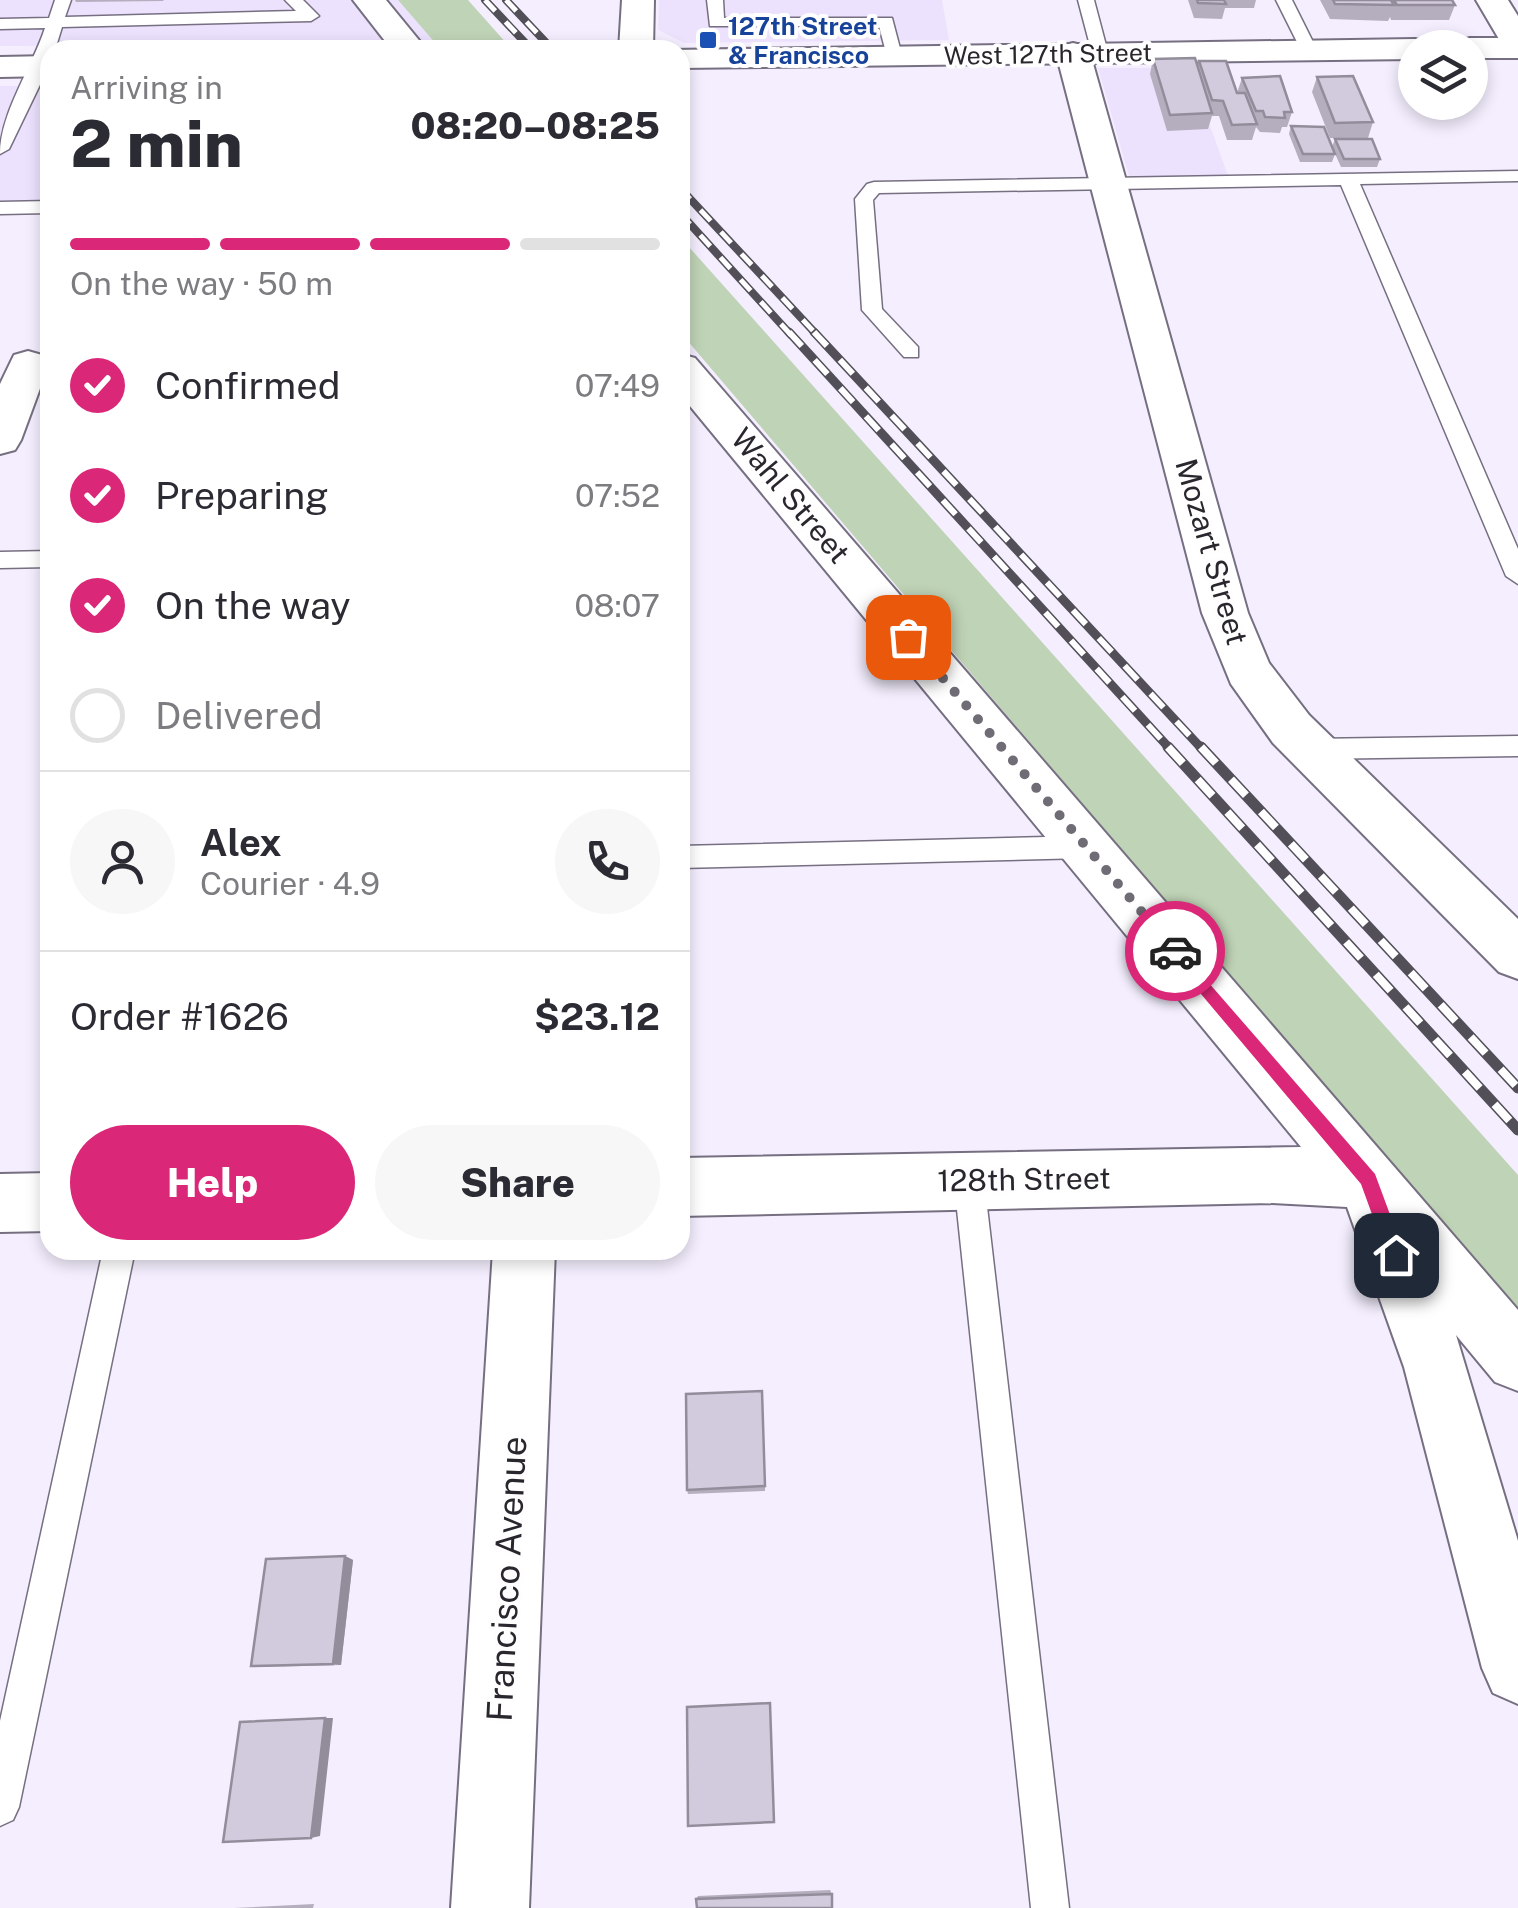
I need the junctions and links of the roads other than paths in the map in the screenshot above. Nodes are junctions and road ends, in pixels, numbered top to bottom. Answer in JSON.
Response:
{"nodes":[{"id":1,"x":63,"y":0,"type":"edge"},
{"id":2,"x":294,"y":0,"type":"edge"},
{"id":3,"x":369,"y":0,"type":"edge"},
{"id":4,"x":638,"y":0,"type":"edge"},
{"id":5,"x":715,"y":0,"type":"edge"},
{"id":6,"x":1086,"y":0,"type":"edge"},
{"id":7,"x":1284,"y":0,"type":"edge"},
{"id":8,"x":1492,"y":0,"type":"edge"},
{"id":9,"x":56,"y":23,"type":"junction"},
{"id":10,"x":0,"y":24,"type":"edge"},
{"id":11,"x":52,"y":40,"type":"edge"},
{"id":12,"x":402,"y":40,"type":"edge"},
{"id":13,"x":636,"y":40,"type":"edge"},
{"id":14,"x":1518,"y":46,"type":"edge"},
{"id":15,"x":1488,"y":47,"type":"edge"},
{"id":16,"x":1398,"y":49,"type":"edge"},
{"id":17,"x":1309,"y":50,"type":"junction"},
{"id":18,"x":1086,"y":53,"type":"junction"},
{"id":19,"x":894,"y":56,"type":"junction"},
{"id":20,"x":690,"y":58,"type":"edge"},
{"id":21,"x":40,"y":66,"type":"edge"},
{"id":22,"x":0,"y":67,"type":"edge"},
{"id":23,"x":40,"y":77,"type":"edge"},
{"id":24,"x":0,"y":148,"type":"edge"},
{"id":25,"x":1518,"y":176,"type":"edge"},
{"id":26,"x":1348,"y":180,"type":"junction"},
{"id":27,"x":1108,"y":184,"type":"junction"},
{"id":28,"x":40,"y":207,"type":"edge"},
{"id":29,"x":0,"y":208,"type":"edge"},
{"id":30,"x":911,"y":352,"type":"dead end"},
{"id":31,"x":26,"y":364,"type":"edge"},
{"id":32,"x":690,"y":379,"type":"edge"},
{"id":33,"x":0,"y":440,"type":"edge"},
{"id":34,"x":40,"y":559,"type":"edge"},
{"id":35,"x":0,"y":560,"type":"edge"},
{"id":36,"x":1518,"y":576,"type":"edge"},
{"id":37,"x":1518,"y":746,"type":"edge"},
{"id":38,"x":1311,"y":749,"type":"junction"},
{"id":39,"x":1086,"y":846,"type":"junction"},
{"id":40,"x":690,"y":857,"type":"edge"},
{"id":41,"x":1518,"y":955,"type":"edge"},
{"id":42,"x":1368,"y":1180,"type":"junction"},
{"id":43,"x":969,"y":1181,"type":"junction"},
{"id":44,"x":690,"y":1187,"type":"edge"},
{"id":45,"x":40,"y":1202,"type":"edge"},
{"id":46,"x":0,"y":1203,"type":"edge"},
{"id":47,"x":117,"y":1260,"type":"edge"},
{"id":48,"x":523,"y":1260,"type":"edge"},
{"id":49,"x":1518,"y":1359,"type":"edge"},
{"id":50,"x":1518,"y":1668,"type":"edge"},
{"id":51,"x":0,"y":1807,"type":"edge"},
{"id":52,"x":490,"y":1908,"type":"edge"},
{"id":53,"x":1050,"y":1908,"type":"edge"}],
"edges":[{"from":1,"to":9,"type":"lane"},
{"from":2,"to":9,"type":"lane"},
{"from":3,"to":12,"type":"street"},
{"from":4,"to":13,"type":"street"},
{"from":5,"to":19,"type":"lane"},
{"from":6,"to":18,"type":"lane"},
{"from":7,"to":17,"type":"lane"},
{"from":8,"to":14,"type":"street"},
{"from":9,"to":10,"type":"lane"},
{"from":9,"to":11,"type":"lane"},
{"from":14,"to":15,"type":"street"},
{"from":16,"to":17,"type":"street","name":"West 127th Street"},
{"from":17,"to":18,"type":"street","name":"West 127th Street"},
{"from":18,"to":19,"type":"street","name":"West 127th Street"},
{"from":18,"to":27,"type":"street","name":"Mozart Street"},
{"from":19,"to":20,"type":"street","name":"West 127th Street"},
{"from":21,"to":22,"type":"street"},
{"from":23,"to":24,"type":"lane"},
{"from":25,"to":26,"type":"lane"},
{"from":26,"to":27,"type":"lane"},
{"from":26,"to":36,"type":"lane"},
{"from":27,"to":30,"type":"lane"},
{"from":27,"to":38,"type":"street","name":"Mozart Street"},
{"from":28,"to":29,"type":"lane"},
{"from":31,"to":33,"type":"street"},
{"from":32,"to":39,"type":"street","name":"Wahl Street"},
{"from":34,"to":35,"type":"lane"},
{"from":37,"to":38,"type":"lane"},
{"from":38,"to":41,"type":"street","name":"Mozart Street"},
{"from":39,"to":40,"type":"lane"},
{"from":39,"to":42,"type":"street","name":"Wahl Street"},
{"from":42,"to":43,"type":"street","name":"128th Street"},
{"from":42,"to":49,"type":"street","name":"Wahl Street"},
{"from":42,"to":50,"type":"street"},
{"from":43,"to":44,"type":"street","name":"128th Street"},
{"from":43,"to":53,"type":"lane"},
{"from":45,"to":46,"type":"street"},
{"from":47,"to":51,"type":"lane"},
{"from":48,"to":52,"type":"street","name":"Francisco Avenue"}]}
